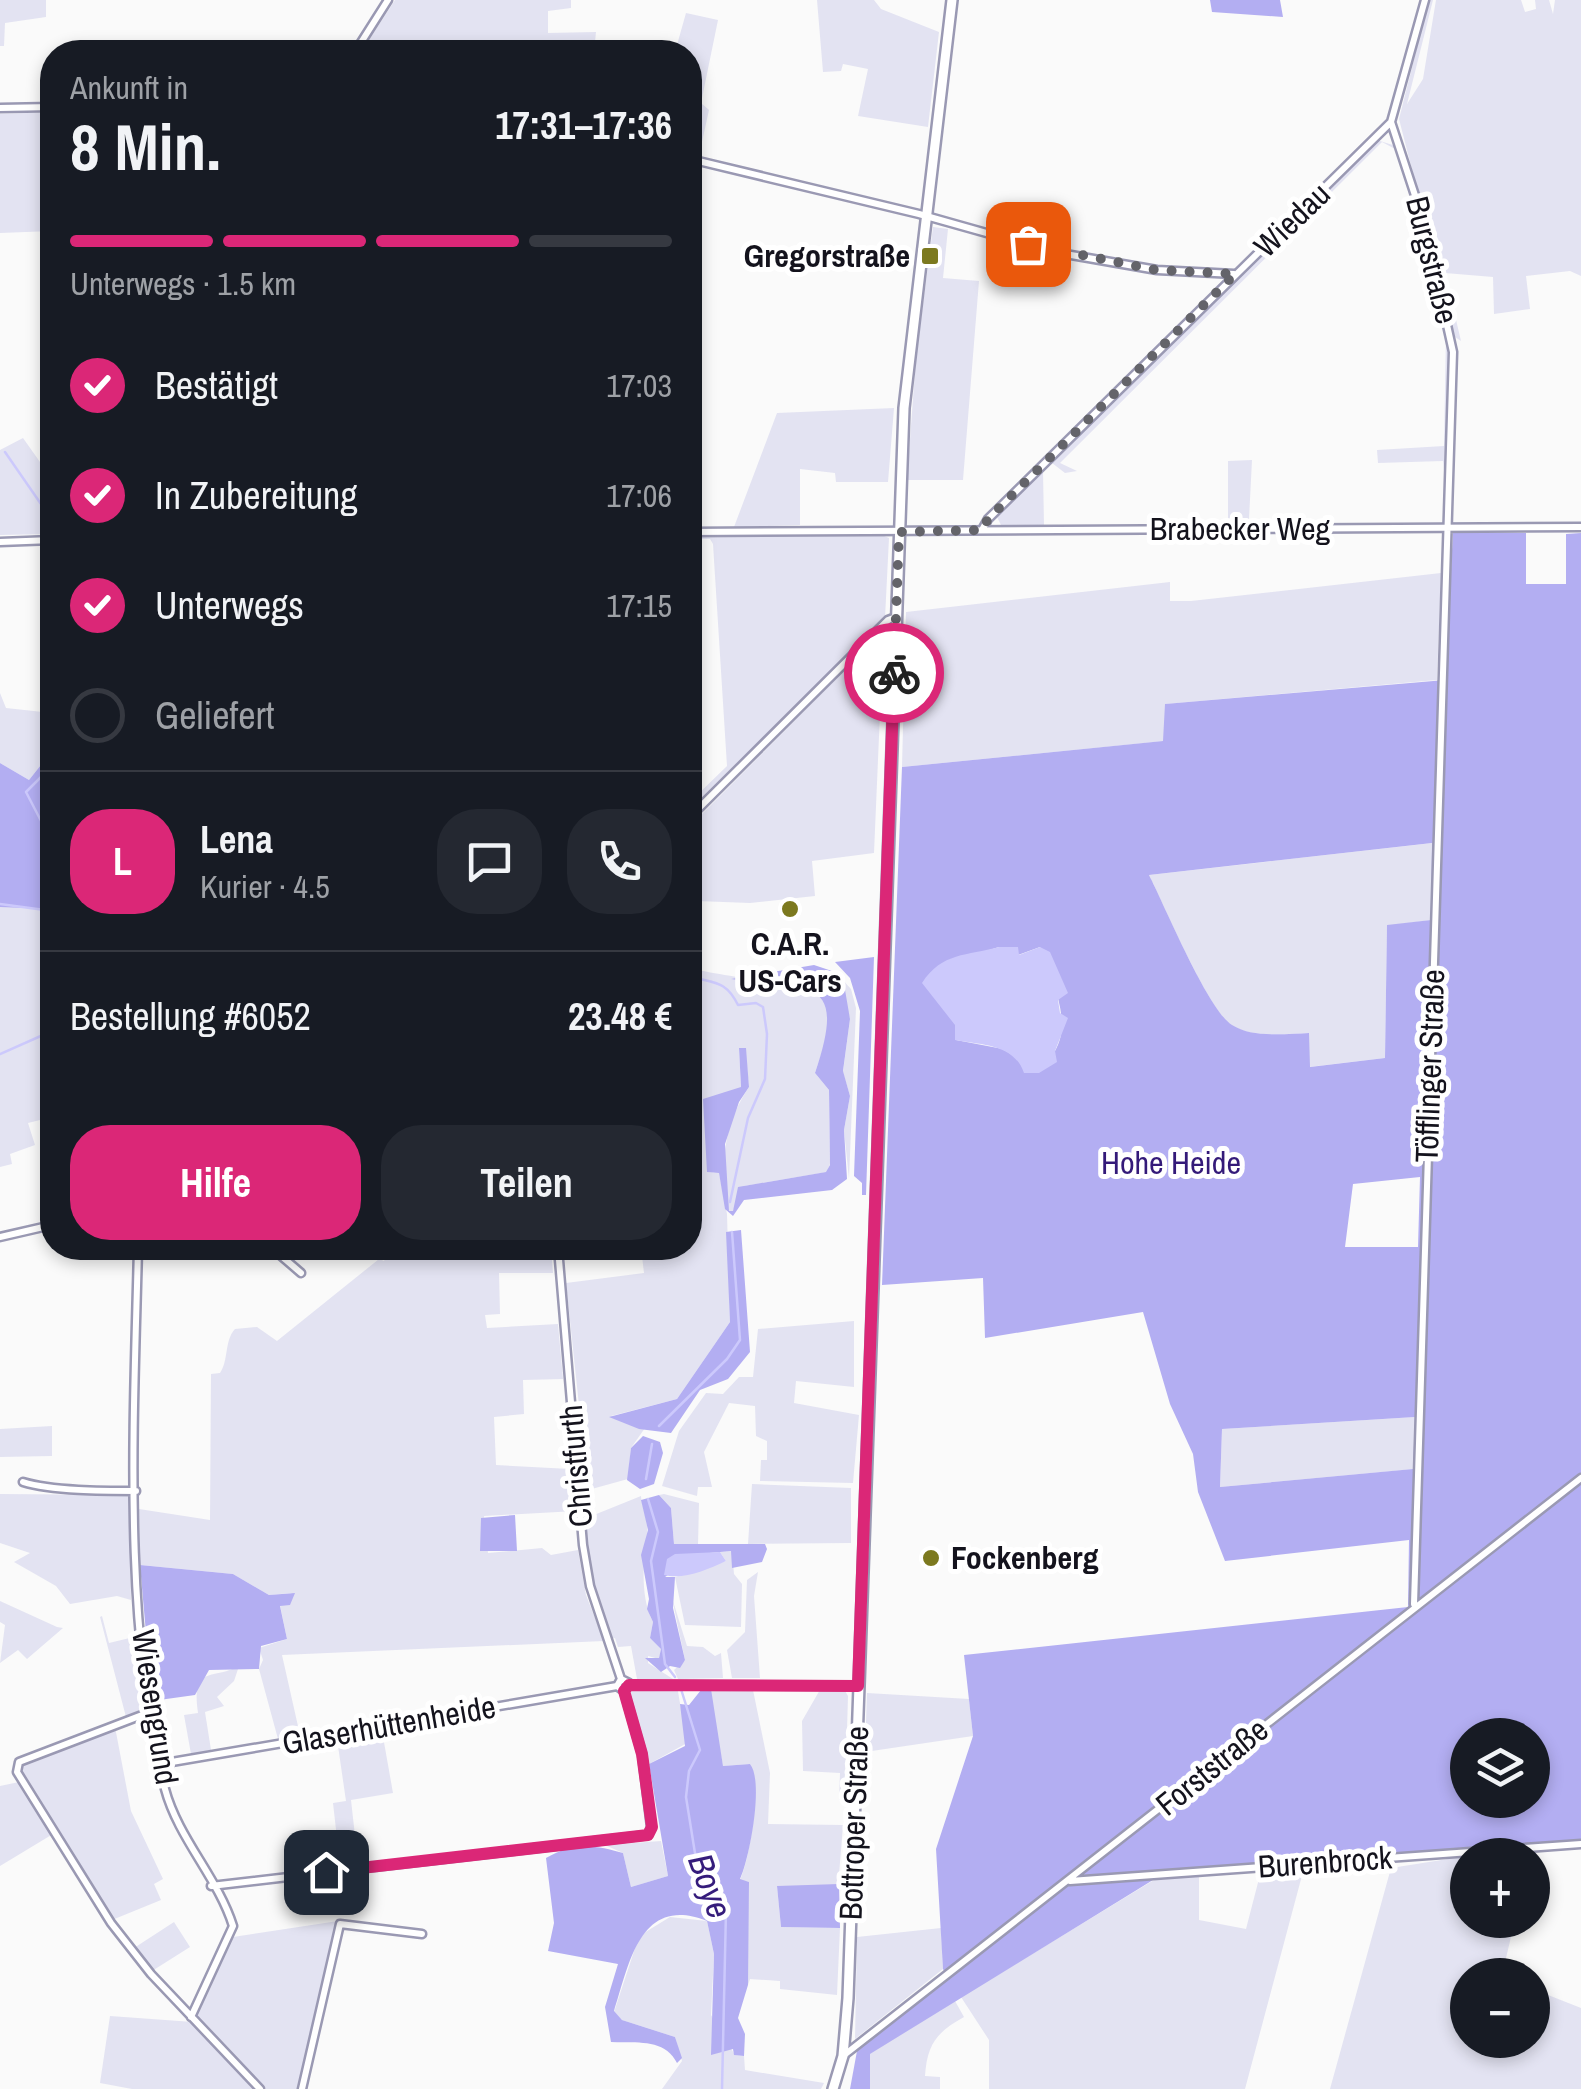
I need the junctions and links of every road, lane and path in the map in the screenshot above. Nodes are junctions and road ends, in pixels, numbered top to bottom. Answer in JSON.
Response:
{"nodes":[{"id":1,"x":388,"y":0,"type":"edge"},
{"id":2,"x":952,"y":0,"type":"edge"},
{"id":3,"x":1425,"y":0,"type":"edge"},
{"id":4,"x":363,"y":40,"type":"edge"},
{"id":5,"x":40,"y":106,"type":"edge"},
{"id":6,"x":0,"y":108,"type":"edge"},
{"id":7,"x":1391,"y":122,"type":"junction"},
{"id":8,"x":702,"y":163,"type":"edge"},
{"id":9,"x":926,"y":217,"type":"junction"},
{"id":10,"x":1235,"y":274,"type":"junction"},
{"id":11,"x":1581,"y":527,"type":"edge"},
{"id":12,"x":1446,"y":528,"type":"junction"},
{"id":13,"x":982,"y":530,"type":"junction"},
{"id":14,"x":702,"y":532,"type":"edge"},
{"id":15,"x":899,"y":532,"type":"junction"},
{"id":16,"x":40,"y":540,"type":"edge"},
{"id":17,"x":0,"y":542,"type":"edge"},
{"id":18,"x":896,"y":617,"type":"junction"},
{"id":19,"x":702,"y":804,"type":"edge"},
{"id":20,"x":40,"y":1228,"type":"edge"},
{"id":21,"x":0,"y":1237,"type":"edge"},
{"id":22,"x":138,"y":1260,"type":"edge"},
{"id":23,"x":285,"y":1260,"type":"edge"},
{"id":24,"x":559,"y":1260,"type":"edge"},
{"id":25,"x":300,"y":1273,"type":"dead end"},
{"id":26,"x":1581,"y":1478,"type":"edge"},
{"id":27,"x":24,"y":1482,"type":"dead end"},
{"id":28,"x":136,"y":1491,"type":"junction"},
{"id":29,"x":1414,"y":1604,"type":"junction"},
{"id":30,"x":623,"y":1685,"type":"junction"},
{"id":31,"x":858,"y":1686,"type":"junction"},
{"id":32,"x":150,"y":1712,"type":"junction"},
{"id":33,"x":160,"y":1764,"type":"junction"},
{"id":34,"x":1581,"y":1844,"type":"edge"},
{"id":35,"x":1069,"y":1881,"type":"junction"},
{"id":36,"x":211,"y":1886,"type":"junction"},
{"id":37,"x":422,"y":1934,"type":"dead end"},
{"id":38,"x":192,"y":2017,"type":"junction"},
{"id":39,"x":843,"y":2056,"type":"junction"},
{"id":40,"x":260,"y":2089,"type":"edge"},
{"id":41,"x":302,"y":2089,"type":"edge"},
{"id":42,"x":833,"y":2089,"type":"edge"}],
"edges":[{"from":1,"to":4,"type":"street"},
{"from":2,"to":9,"type":"main road","name":"Bottroper Straße"},
{"from":3,"to":7,"type":"street"},
{"from":5,"to":6,"type":"street"},
{"from":7,"to":10,"type":"street","name":"Wiedau"},
{"from":7,"to":12,"type":"street","name":"Burgstraße"},
{"from":8,"to":9,"type":"street"},
{"from":9,"to":10,"type":"street"},
{"from":9,"to":15,"type":"main road","name":"Bottroper Straße"},
{"from":10,"to":13,"type":"street","name":"Wiedau"},
{"from":11,"to":12,"type":"street","name":"Brabecker Weg"},
{"from":12,"to":13,"type":"street","name":"Brabecker Weg"},
{"from":12,"to":29,"type":"street","name":"Töfflinger Straße"},
{"from":13,"to":15,"type":"street","name":"Brabecker Weg"},
{"from":14,"to":15,"type":"street","name":"Brabecker Weg"},
{"from":15,"to":18,"type":"main road","name":"Bottroper Straße"},
{"from":16,"to":17,"type":"street"},
{"from":18,"to":19,"type":"street"},
{"from":18,"to":31,"type":"main road","name":"Bottroper Straße"},
{"from":20,"to":21,"type":"street"},
{"from":22,"to":28,"type":"street","name":"Wiesengrund"},
{"from":23,"to":25,"type":"street"},
{"from":24,"to":30,"type":"street","name":"Christfurth"},
{"from":26,"to":29,"type":"street","name":"Forststraße"},
{"from":27,"to":28,"type":"street"},
{"from":28,"to":32,"type":"street","name":"Wiesengrund"},
{"from":29,"to":35,"type":"street","name":"Forststraße"},
{"from":30,"to":31,"type":"street","name":"Glaserhüttenheide"},
{"from":30,"to":33,"type":"street","name":"Glaserhüttenheide"},
{"from":30,"to":36,"type":"street","name":"Christfurth"},
{"from":31,"to":39,"type":"main road","name":"Bottroper Straße"},
{"from":32,"to":33,"type":"street","name":"Wiesengrund"},
{"from":32,"to":38,"type":"street"},
{"from":33,"to":36,"type":"street","name":"Wiesengrund"},
{"from":34,"to":35,"type":"street","name":"Burenbrock"},
{"from":35,"to":39,"type":"street","name":"Forststraße"},
{"from":36,"to":38,"type":"street","name":"Wiesengrund"},
{"from":37,"to":41,"type":"street"},
{"from":38,"to":40,"type":"street"},
{"from":39,"to":42,"type":"main road","name":"Bottroper Straße"}]}
